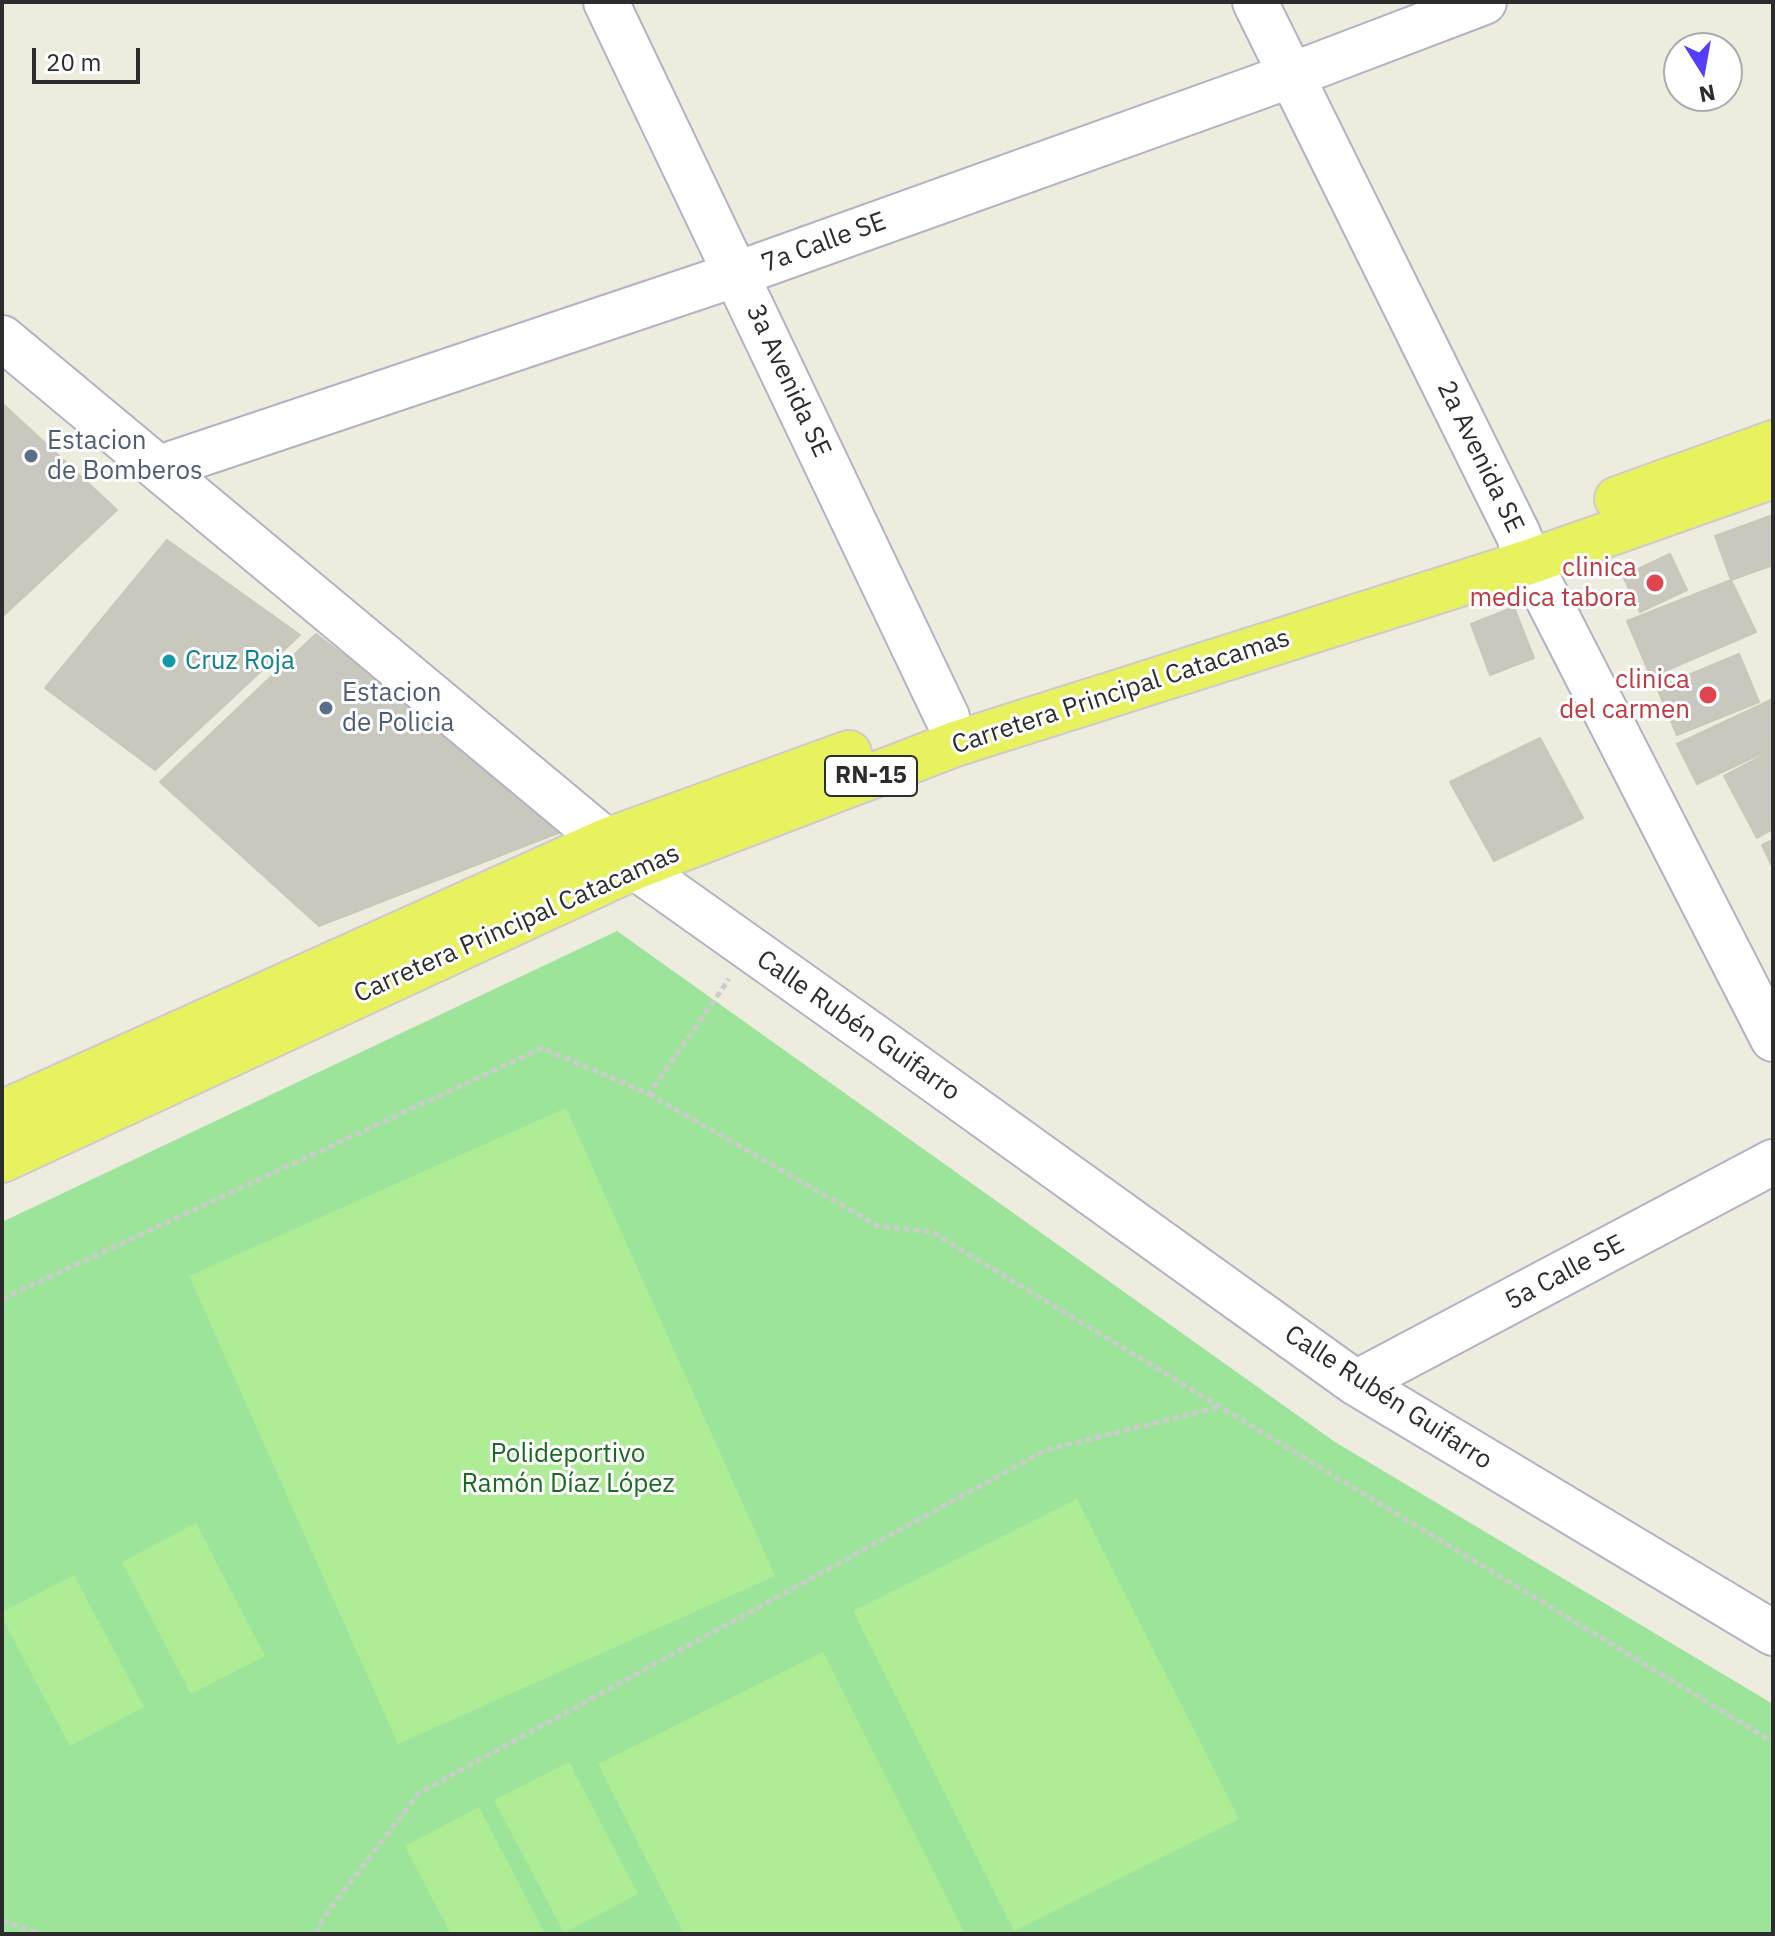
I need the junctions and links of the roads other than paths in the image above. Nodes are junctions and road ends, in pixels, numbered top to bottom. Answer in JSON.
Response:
{"nodes":[{"id":1,"x":606,"y":2,"type":"edge"},
{"id":2,"x":1255,"y":2,"type":"edge"},
{"id":3,"x":1484,"y":2,"type":"edge"},
{"id":4,"x":1292,"y":75,"type":"junction"},
{"id":5,"x":737,"y":274,"type":"junction"},
{"id":6,"x":2,"y":338,"type":"edge"},
{"id":7,"x":1773,"y":443,"type":"edge"},
{"id":8,"x":159,"y":468,"type":"junction"},
{"id":9,"x":1773,"y":476,"type":"edge"},
{"id":10,"x":1523,"y":548,"type":"junction"},
{"id":11,"x":947,"y":717,"type":"junction"},
{"id":12,"x":620,"y":854,"type":"junction"},
{"id":13,"x":1773,"y":1039,"type":"edge"},
{"id":14,"x":2,"y":1113,"type":"edge"},
{"id":15,"x":2,"y":1160,"type":"edge"},
{"id":16,"x":1773,"y":1162,"type":"edge"},
{"id":17,"x":1356,"y":1383,"type":"junction"},
{"id":18,"x":1773,"y":1633,"type":"edge"}],
"edges":[{"from":1,"to":5,"type":"street","name":"3a Avenida SE"},
{"from":2,"to":4,"type":"street","name":"2a Avenida SE"},
{"from":3,"to":4,"type":"street","name":"7a Calle SE"},
{"from":4,"to":5,"type":"street","name":"7a Calle SE"},
{"from":4,"to":10,"type":"street","name":"2a Avenida SE"},
{"from":5,"to":8,"type":"street","name":"7a Calle SE"},
{"from":5,"to":11,"type":"street","name":"3a Avenida SE"},
{"from":6,"to":8,"type":"street","name":"Calle Rubén Guifarro"},
{"from":7,"to":10,"type":"main road","name":"Carretera Principal Catacamas","number":"RN-15"},
{"from":8,"to":12,"type":"street","name":"Calle Rubén Guifarro"},
{"from":9,"to":10,"type":"main road","name":"Carretera Principal Catacamas","number":"RN-15"},
{"from":10,"to":11,"type":"main road","name":"Carretera Principal Catacamas","number":"RN-15"},
{"from":10,"to":12,"type":"main road","name":"Carretera Principal Catacamas","number":"RN-15"},
{"from":10,"to":13,"type":"street","name":"2a Avenida SE"},
{"from":11,"to":12,"type":"main road","name":"Carretera Principal Catacamas","number":"RN-15"},
{"from":12,"to":14,"type":"main road","name":"Carretera Principal Catacamas","number":"RN-15"},
{"from":12,"to":15,"type":"main road","name":"Carretera Principal Catacamas","number":"RN-15"},
{"from":12,"to":17,"type":"street","name":"Calle Rubén Guifarro"},
{"from":16,"to":17,"type":"street","name":"5a Calle SE"},
{"from":17,"to":18,"type":"street","name":"Calle Rubén Guifarro"}]}
